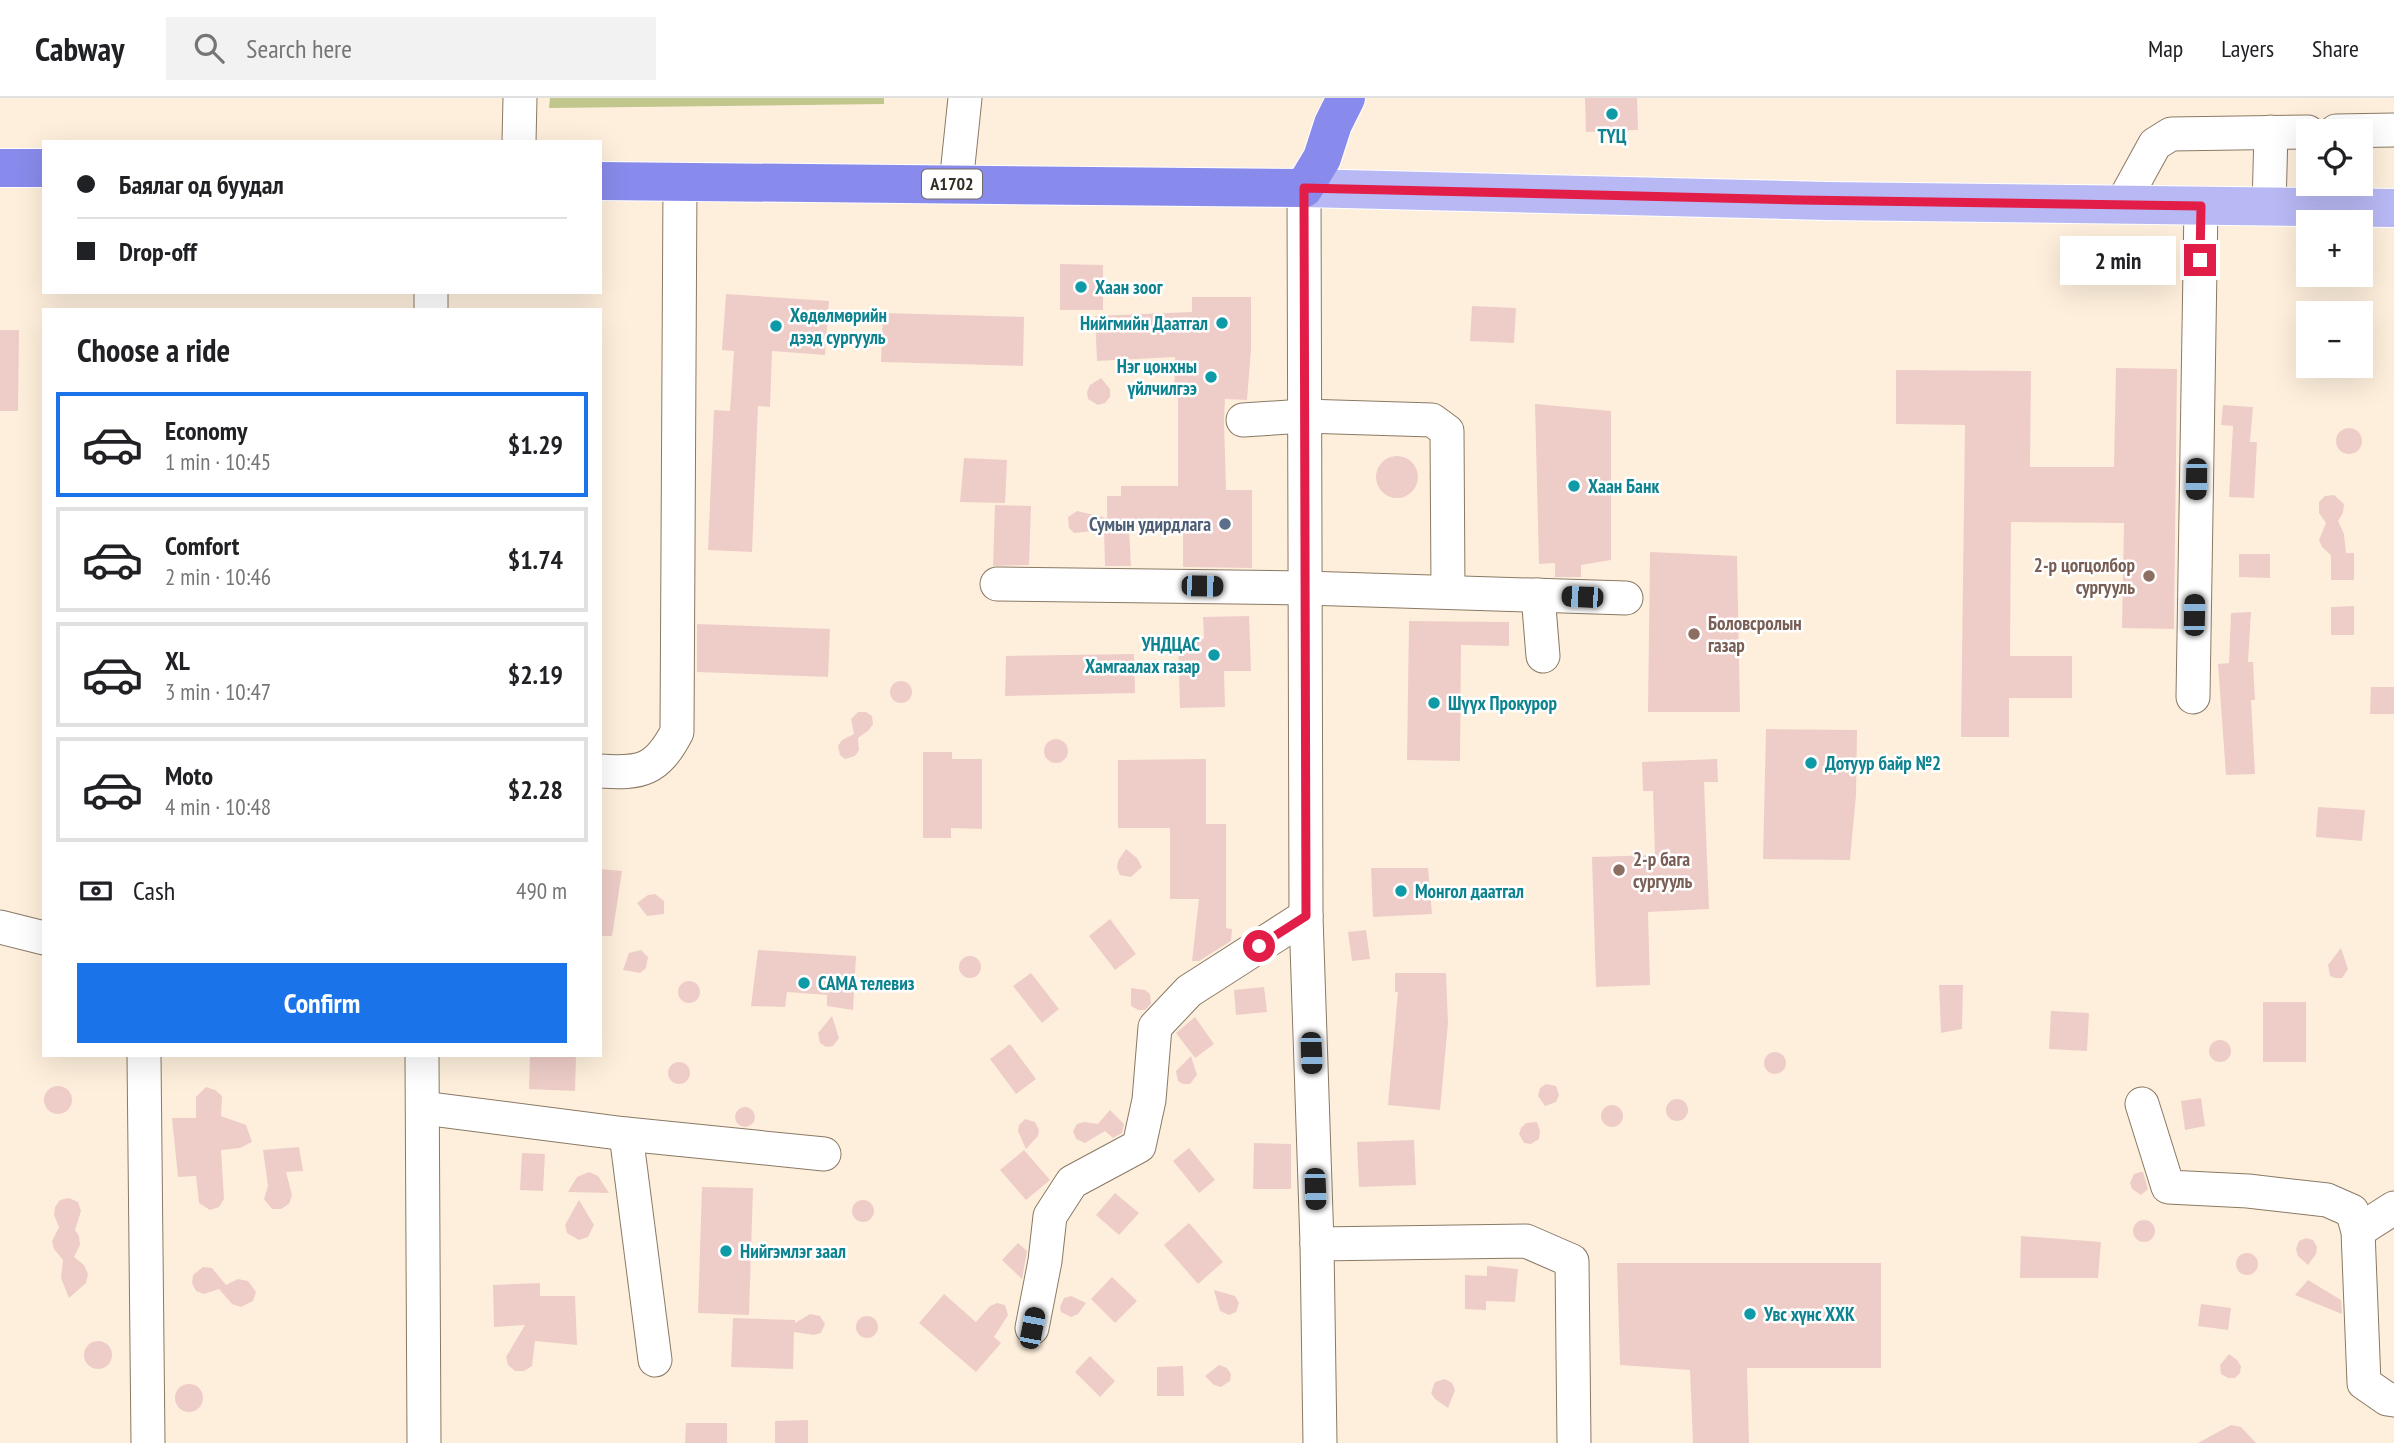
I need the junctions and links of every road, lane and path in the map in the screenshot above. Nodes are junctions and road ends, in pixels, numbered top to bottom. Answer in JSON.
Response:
{"nodes":[{"id":1,"x":520,"y":98,"type":"edge"},
{"id":2,"x":965,"y":98,"type":"edge"},
{"id":3,"x":1346,"y":98,"type":"edge"},
{"id":4,"x":2373,"y":130,"type":"edge"},
{"id":5,"x":2394,"y":130,"type":"edge"},
{"id":6,"x":2271,"y":132,"type":"junction"},
{"id":7,"x":2296,"y":132,"type":"edge"},
{"id":8,"x":519,"y":140,"type":"edge"},
{"id":9,"x":0,"y":168,"type":"edge"},
{"id":10,"x":42,"y":168,"type":"edge"},
{"id":11,"x":602,"y":181,"type":"edge"},
{"id":12,"x":680,"y":183,"type":"junction"},
{"id":13,"x":956,"y":184,"type":"junction"},
{"id":14,"x":1304,"y":188,"type":"junction"},
{"id":15,"x":2122,"y":204,"type":"junction"},
{"id":16,"x":2201,"y":206,"type":"junction"},
{"id":17,"x":2269,"y":206,"type":"junction"},
{"id":18,"x":2394,"y":208,"type":"edge"},
{"id":19,"x":1304,"y":416,"type":"junction"},
{"id":20,"x":1243,"y":420,"type":"dead end"},
{"id":21,"x":997,"y":584,"type":"dead end"},
{"id":22,"x":1305,"y":588,"type":"junction"},
{"id":23,"x":1448,"y":591,"type":"junction"},
{"id":24,"x":1538,"y":595,"type":"junction"},
{"id":25,"x":1626,"y":598,"type":"dead end"},
{"id":26,"x":1543,"y":656,"type":"dead end"},
{"id":27,"x":2193,"y":697,"type":"dead end"},
{"id":28,"x":602,"y":771,"type":"edge"},
{"id":29,"x":1306,"y":916,"type":"junction"},
{"id":30,"x":0,"y":928,"type":"edge"},
{"id":31,"x":42,"y":938,"type":"edge"},
{"id":32,"x":144,"y":1057,"type":"edge"},
{"id":33,"x":422,"y":1057,"type":"edge"},
{"id":34,"x":2142,"y":1104,"type":"dead end"},
{"id":35,"x":423,"y":1108,"type":"junction"},
{"id":36,"x":626,"y":1134,"type":"junction"},
{"id":37,"x":824,"y":1154,"type":"dead end"},
{"id":38,"x":2394,"y":1208,"type":"edge"},
{"id":39,"x":2358,"y":1231,"type":"junction"},
{"id":40,"x":1317,"y":1244,"type":"junction"},
{"id":41,"x":1032,"y":1328,"type":"dead end"},
{"id":42,"x":655,"y":1360,"type":"dead end"},
{"id":43,"x":2394,"y":1400,"type":"edge"},
{"id":44,"x":148,"y":1443,"type":"edge"},
{"id":45,"x":424,"y":1443,"type":"edge"},
{"id":46,"x":1320,"y":1443,"type":"edge"},
{"id":47,"x":1574,"y":1443,"type":"edge"}],
"edges":[{"from":1,"to":8,"type":"street"},
{"from":2,"to":13,"type":"street"},
{"from":3,"to":14,"type":"highway"},
{"from":4,"to":5,"type":"street"},
{"from":6,"to":7,"type":"street"},
{"from":6,"to":15,"type":"street"},
{"from":6,"to":17,"type":"street"},
{"from":9,"to":10,"type":"highway"},
{"from":11,"to":12,"type":"highway","number":"A1702"},
{"from":12,"to":13,"type":"highway","number":"A1702"},
{"from":12,"to":28,"type":"street"},
{"from":13,"to":14,"type":"highway","number":"A1702"},
{"from":14,"to":15,"type":"main road"},
{"from":14,"to":19,"type":"street"},
{"from":15,"to":16,"type":"main road"},
{"from":16,"to":17,"type":"main road"},
{"from":16,"to":27,"type":"street"},
{"from":17,"to":18,"type":"main road"},
{"from":19,"to":20,"type":"street"},
{"from":19,"to":22,"type":"street"},
{"from":19,"to":23,"type":"street"},
{"from":21,"to":22,"type":"street"},
{"from":22,"to":23,"type":"street"},
{"from":22,"to":29,"type":"street"},
{"from":23,"to":24,"type":"street"},
{"from":24,"to":25,"type":"street"},
{"from":24,"to":26,"type":"street"},
{"from":29,"to":40,"type":"street"},
{"from":29,"to":41,"type":"street"},
{"from":30,"to":31,"type":"street"},
{"from":32,"to":44,"type":"street"},
{"from":33,"to":35,"type":"street"},
{"from":34,"to":39,"type":"street"},
{"from":35,"to":36,"type":"street"},
{"from":35,"to":45,"type":"street"},
{"from":36,"to":37,"type":"street"},
{"from":36,"to":42,"type":"street"},
{"from":38,"to":39,"type":"street"},
{"from":39,"to":43,"type":"street"},
{"from":40,"to":46,"type":"street"},
{"from":40,"to":47,"type":"street"}]}
